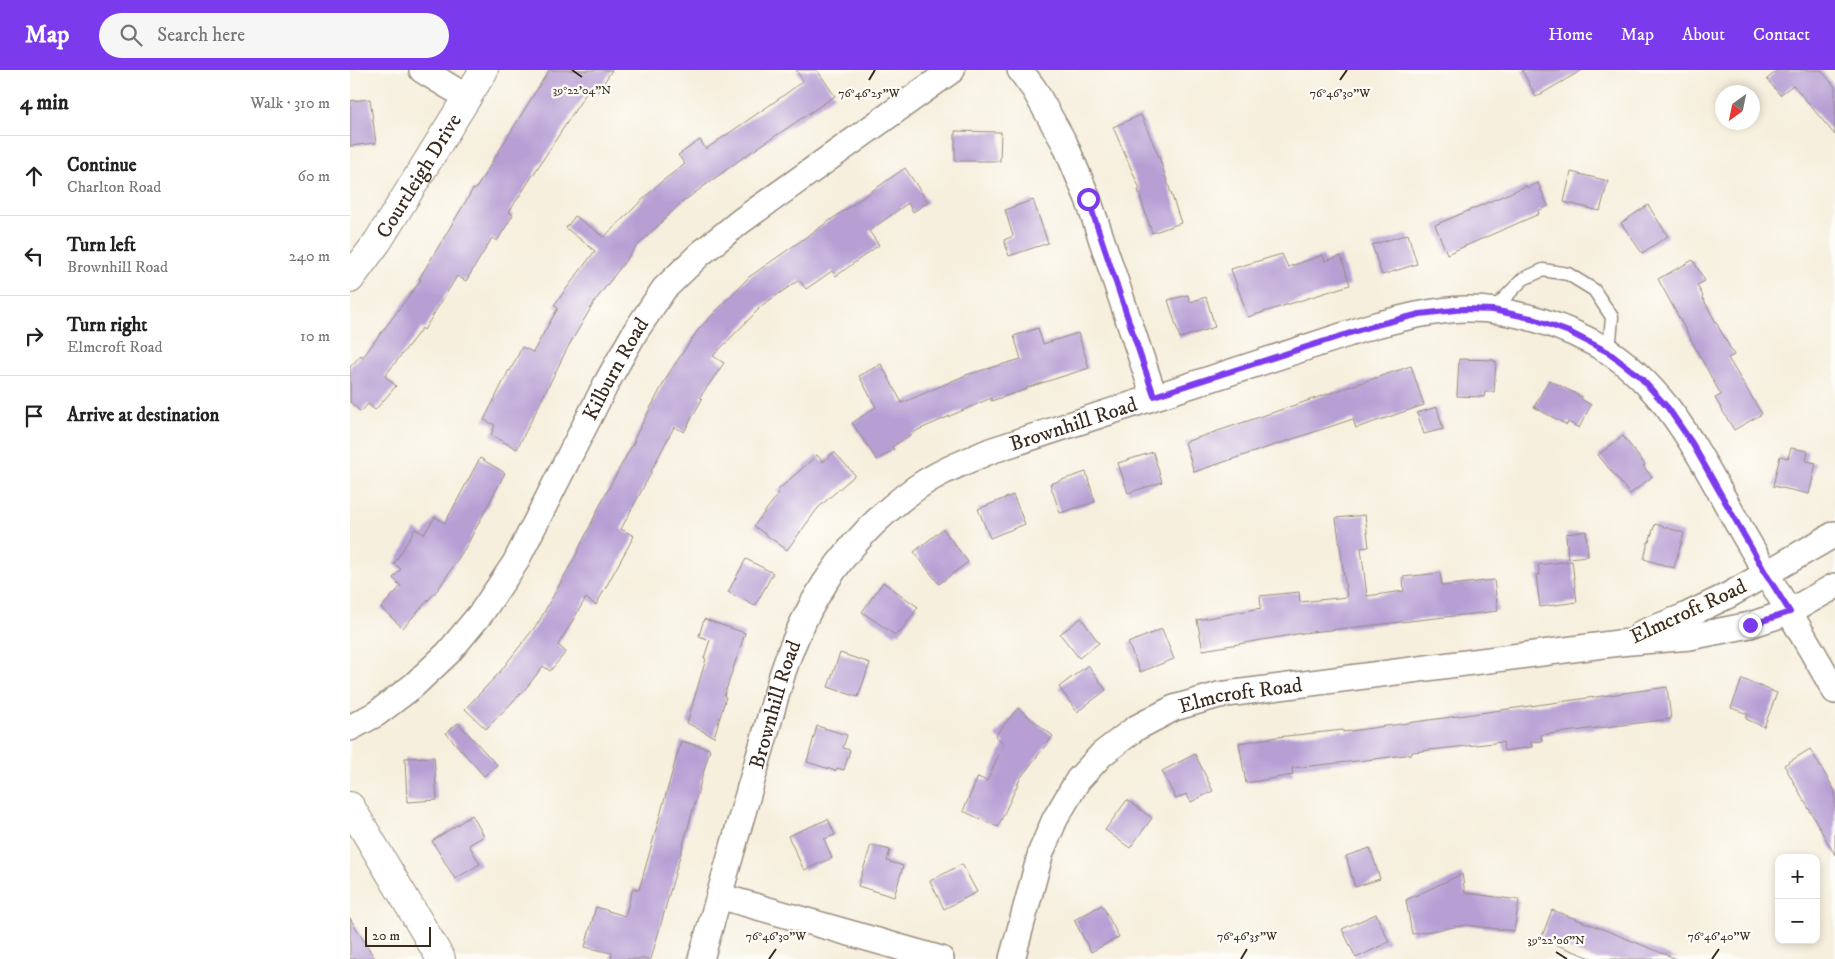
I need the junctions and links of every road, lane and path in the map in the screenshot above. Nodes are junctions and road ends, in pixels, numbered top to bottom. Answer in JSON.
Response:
{"nodes":[{"id":1,"x":422,"y":70,"type":"edge"},
{"id":2,"x":484,"y":70,"type":"edge"},
{"id":3,"x":952,"y":70,"type":"edge"},
{"id":4,"x":1020,"y":70,"type":"edge"},
{"id":5,"x":468,"y":98,"type":"junction"},
{"id":6,"x":350,"y":279,"type":"edge"},
{"id":7,"x":1493,"y":310,"type":"junction"},
{"id":8,"x":1608,"y":352,"type":"junction"},
{"id":9,"x":1154,"y":396,"type":"junction"},
{"id":10,"x":1835,"y":534,"type":"edge"},
{"id":11,"x":1766,"y":574,"type":"junction"},
{"id":12,"x":1835,"y":586,"type":"edge"},
{"id":13,"x":1790,"y":612,"type":"junction"},
{"id":14,"x":1620,"y":643,"type":"junction"},
{"id":15,"x":1835,"y":691,"type":"edge"},
{"id":16,"x":350,"y":728,"type":"edge"},
{"id":17,"x":350,"y":806,"type":"edge"},
{"id":18,"x":719,"y":896,"type":"junction"},
{"id":19,"x":442,"y":959,"type":"edge"},
{"id":20,"x":702,"y":959,"type":"edge"},
{"id":21,"x":941,"y":959,"type":"edge"},
{"id":22,"x":1012,"y":959,"type":"edge"}],
"edges":[{"from":1,"to":5,"type":"street"},
{"from":2,"to":5,"type":"street","name":"Courtleigh Drive"},
{"from":3,"to":16,"type":"street","name":"Kilburn Road"},
{"from":4,"to":9,"type":"street"},
{"from":5,"to":6,"type":"street","name":"Courtleigh Drive"},
{"from":7,"to":8,"type":"street","name":"Brownhill Road"},
{"from":7,"to":8,"type":"lane"},
{"from":7,"to":9,"type":"street","name":"Brownhill Road"},
{"from":8,"to":11,"type":"street","name":"Brownhill Road"},
{"from":9,"to":18,"type":"street","name":"Brownhill Road"},
{"from":10,"to":11,"type":"street","name":"Elmcroft Road"},
{"from":11,"to":13,"type":"street","name":"Brownhill Road"},
{"from":11,"to":14,"type":"street","name":"Elmcroft Road"},
{"from":12,"to":13,"type":"street","name":"Elmcroft Road"},
{"from":13,"to":14,"type":"street","name":"Elmcroft Road"},
{"from":13,"to":15,"type":"street","name":"Brownhill Road"},
{"from":14,"to":22,"type":"street","name":"Elmcroft Road"},
{"from":17,"to":19,"type":"street"},
{"from":18,"to":20,"type":"street","name":"Brownhill Road"},
{"from":18,"to":21,"type":"street"}]}
